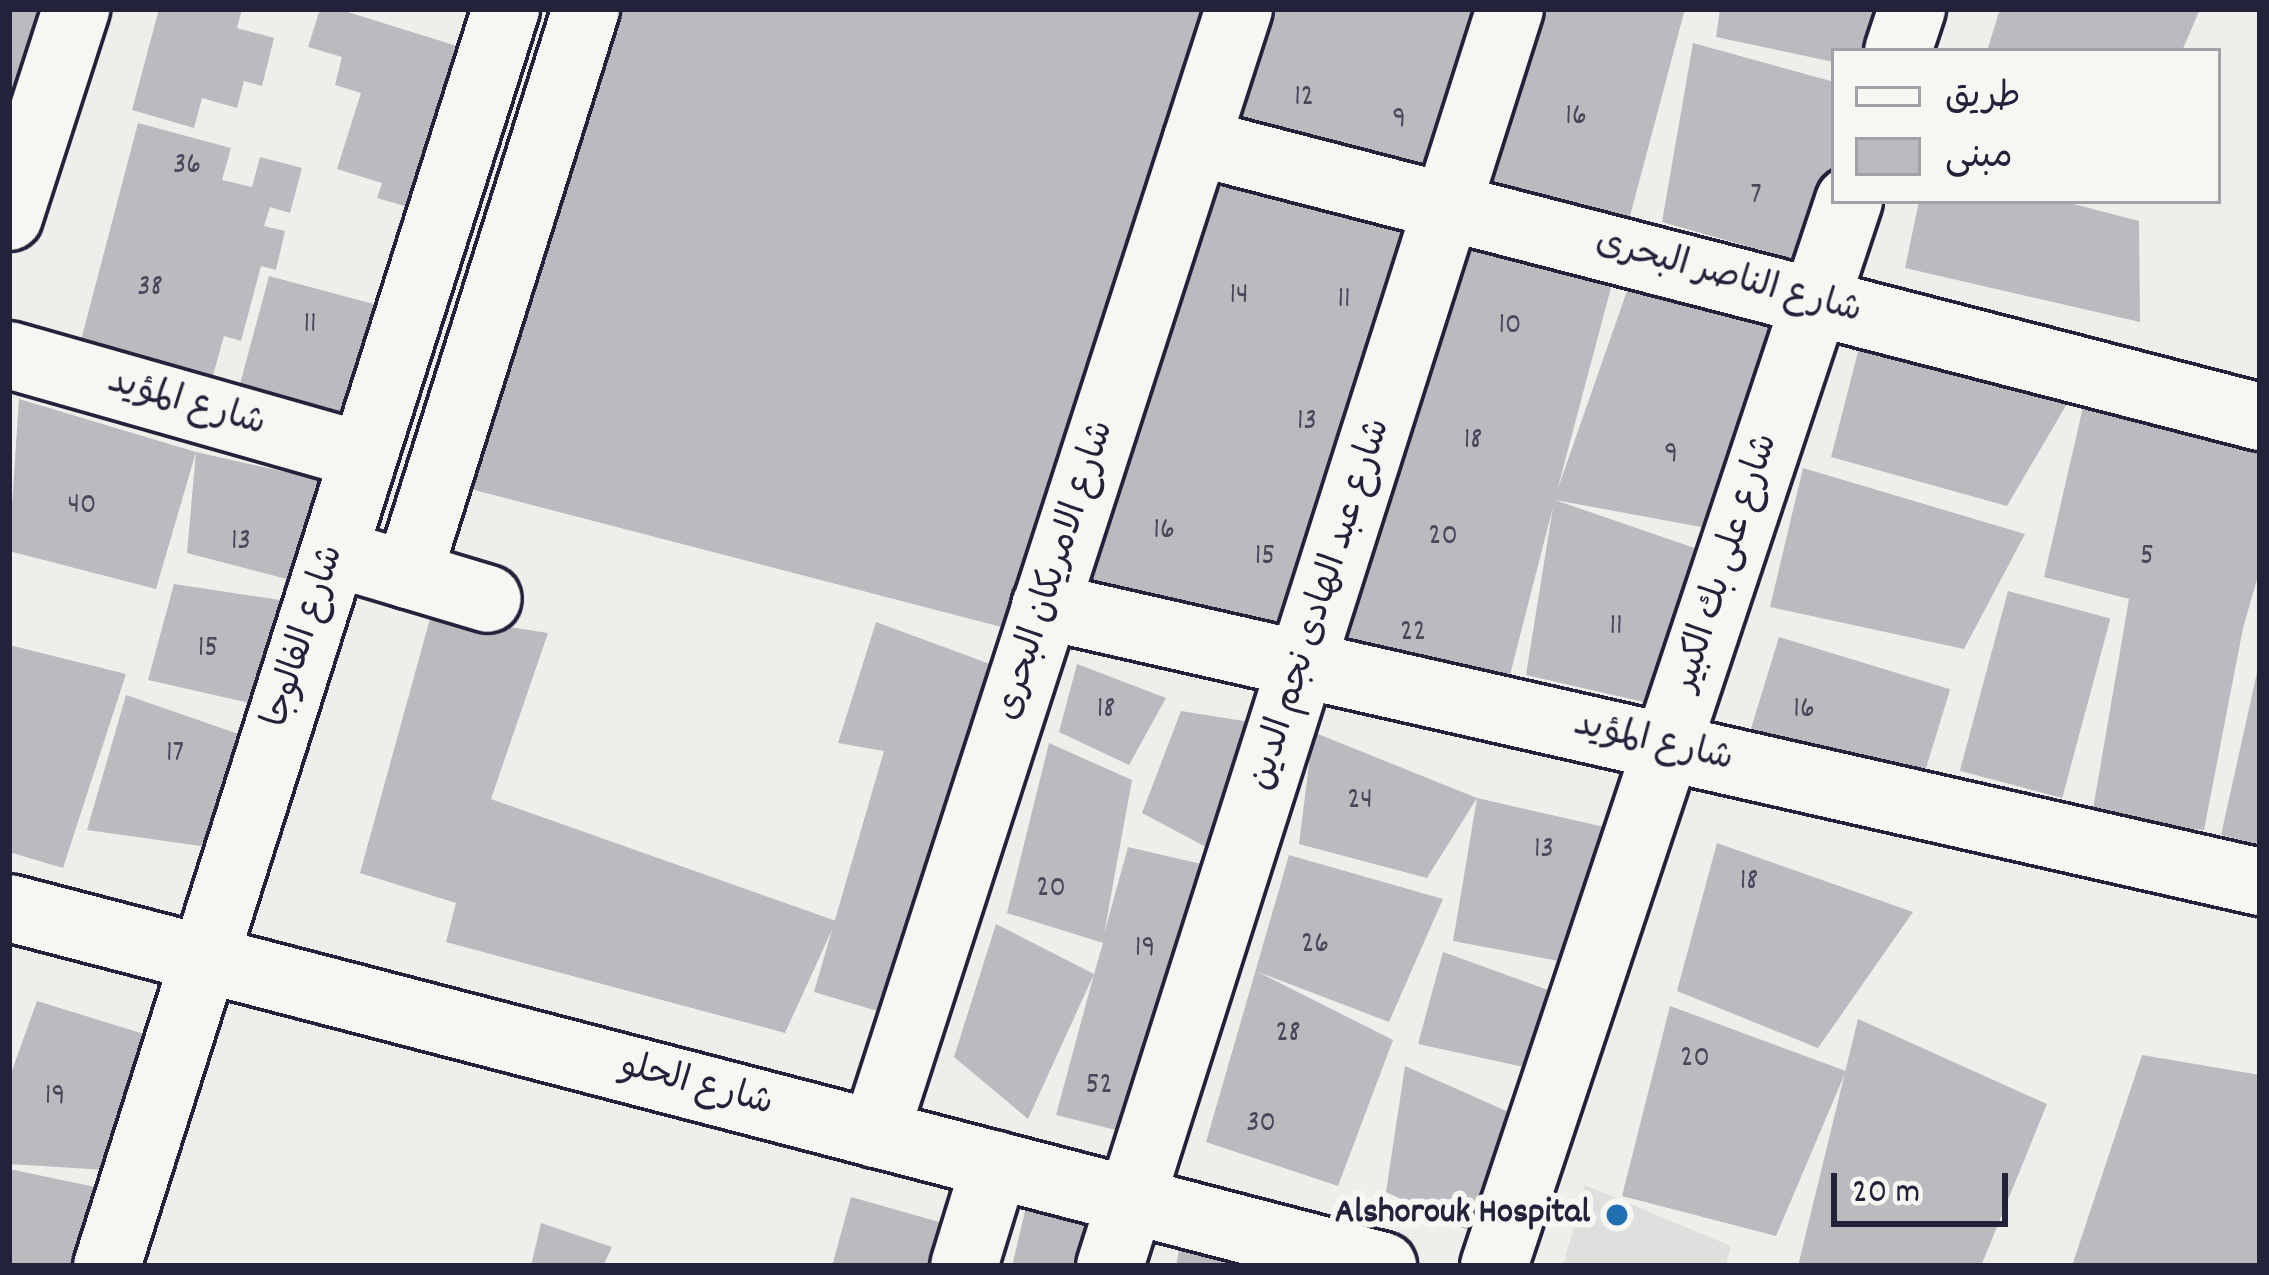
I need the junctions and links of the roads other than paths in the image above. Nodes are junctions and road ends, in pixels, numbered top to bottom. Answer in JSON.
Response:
{"nodes":[{"id":1,"x":76,"y":9,"type":"edge"},
{"id":2,"x":586,"y":9,"type":"edge"},
{"id":3,"x":1239,"y":9,"type":"edge"},
{"id":4,"x":1510,"y":9,"type":"edge"},
{"id":5,"x":1912,"y":9,"type":"edge"},
{"id":6,"x":495,"y":12,"type":"edge"},
{"id":7,"x":1899,"y":48,"type":"edge"},
{"id":8,"x":1196,"y":142,"type":"junction"},
{"id":9,"x":1848,"y":204,"type":"edge"},
{"id":10,"x":1448,"y":207,"type":"junction"},
{"id":11,"x":9,"y":217,"type":"edge"},
{"id":12,"x":1815,"y":302,"type":"junction"},
{"id":13,"x":9,"y":355,"type":"edge"},
{"id":14,"x":2260,"y":417,"type":"edge"},
{"id":15,"x":363,"y":456,"type":"junction"},
{"id":16,"x":333,"y":552,"type":"junction"},
{"id":17,"x":407,"y":575,"type":"junction"},
{"id":18,"x":488,"y":599,"type":"dead end"},
{"id":19,"x":1045,"y":606,"type":"junction"},
{"id":20,"x":1304,"y":665,"type":"junction"},
{"id":21,"x":1666,"y":747,"type":"junction"},
{"id":22,"x":2260,"y":882,"type":"edge"},
{"id":23,"x":9,"y":908,"type":"edge"},
{"id":24,"x":203,"y":959,"type":"junction"},
{"id":25,"x":874,"y":1134,"type":"junction"},
{"id":26,"x":995,"y":1166,"type":"junction"},
{"id":27,"x":1131,"y":1201,"type":"junction"},
{"id":28,"x":107,"y":1266,"type":"edge"},
{"id":29,"x":964,"y":1266,"type":"edge"},
{"id":30,"x":1110,"y":1266,"type":"edge"},
{"id":31,"x":1384,"y":1266,"type":"edge"},
{"id":32,"x":1494,"y":1266,"type":"edge"}],
"edges":[{"from":1,"to":11,"type":"street"},
{"from":2,"to":17,"type":"street"},
{"from":3,"to":8,"type":"street","name":"شارع الامريكان البحرى"},
{"from":4,"to":10,"type":"street","name":"شارع عبد الهادى نجم الدين"},
{"from":5,"to":7,"type":"street"},
{"from":6,"to":15,"type":"street","name":"شارع الفالوجا"},
{"from":8,"to":10,"type":"street","name":"شارع الناصر البحرى"},
{"from":8,"to":19,"type":"street","name":"شارع الامريكان البحرى"},
{"from":9,"to":12,"type":"street","name":"شارع على بك الكبير"},
{"from":10,"to":12,"type":"street","name":"شارع الناصر البحرى"},
{"from":10,"to":20,"type":"street","name":"شارع عبد الهادى نجم الدين"},
{"from":12,"to":14,"type":"street","name":"شارع الناصر البحرى"},
{"from":12,"to":21,"type":"street","name":"شارع على بك الكبير"},
{"from":13,"to":15,"type":"street","name":"شارع المؤيد"},
{"from":15,"to":16,"type":"street","name":"شارع الفالوجا"},
{"from":16,"to":17,"type":"street"},
{"from":16,"to":24,"type":"street","name":"شارع الفالوجا"},
{"from":17,"to":18,"type":"street"},
{"from":19,"to":20,"type":"street","name":"شارع المؤيد"},
{"from":19,"to":25,"type":"street","name":"شارع الامريكان البحرى"},
{"from":20,"to":21,"type":"street","name":"شارع المؤيد"},
{"from":20,"to":27,"type":"street","name":"شارع عبد الهادى نجم الدين"},
{"from":21,"to":22,"type":"street","name":"شارع المؤيد"},
{"from":21,"to":32,"type":"street","name":"شارع على بك الكبير"},
{"from":23,"to":24,"type":"street","name":"شارع الحلو"},
{"from":24,"to":25,"type":"street","name":"شارع الحلو"},
{"from":24,"to":28,"type":"street","name":"شارع الفالوجا"},
{"from":25,"to":26,"type":"street","name":"شارع الحلو"},
{"from":26,"to":27,"type":"street","name":"شارع الحلو"},
{"from":26,"to":29,"type":"street"},
{"from":27,"to":30,"type":"street","name":"شارع عبد الهادى نجم الدين"},
{"from":27,"to":31,"type":"street","name":"شارع الحلو"}]}
